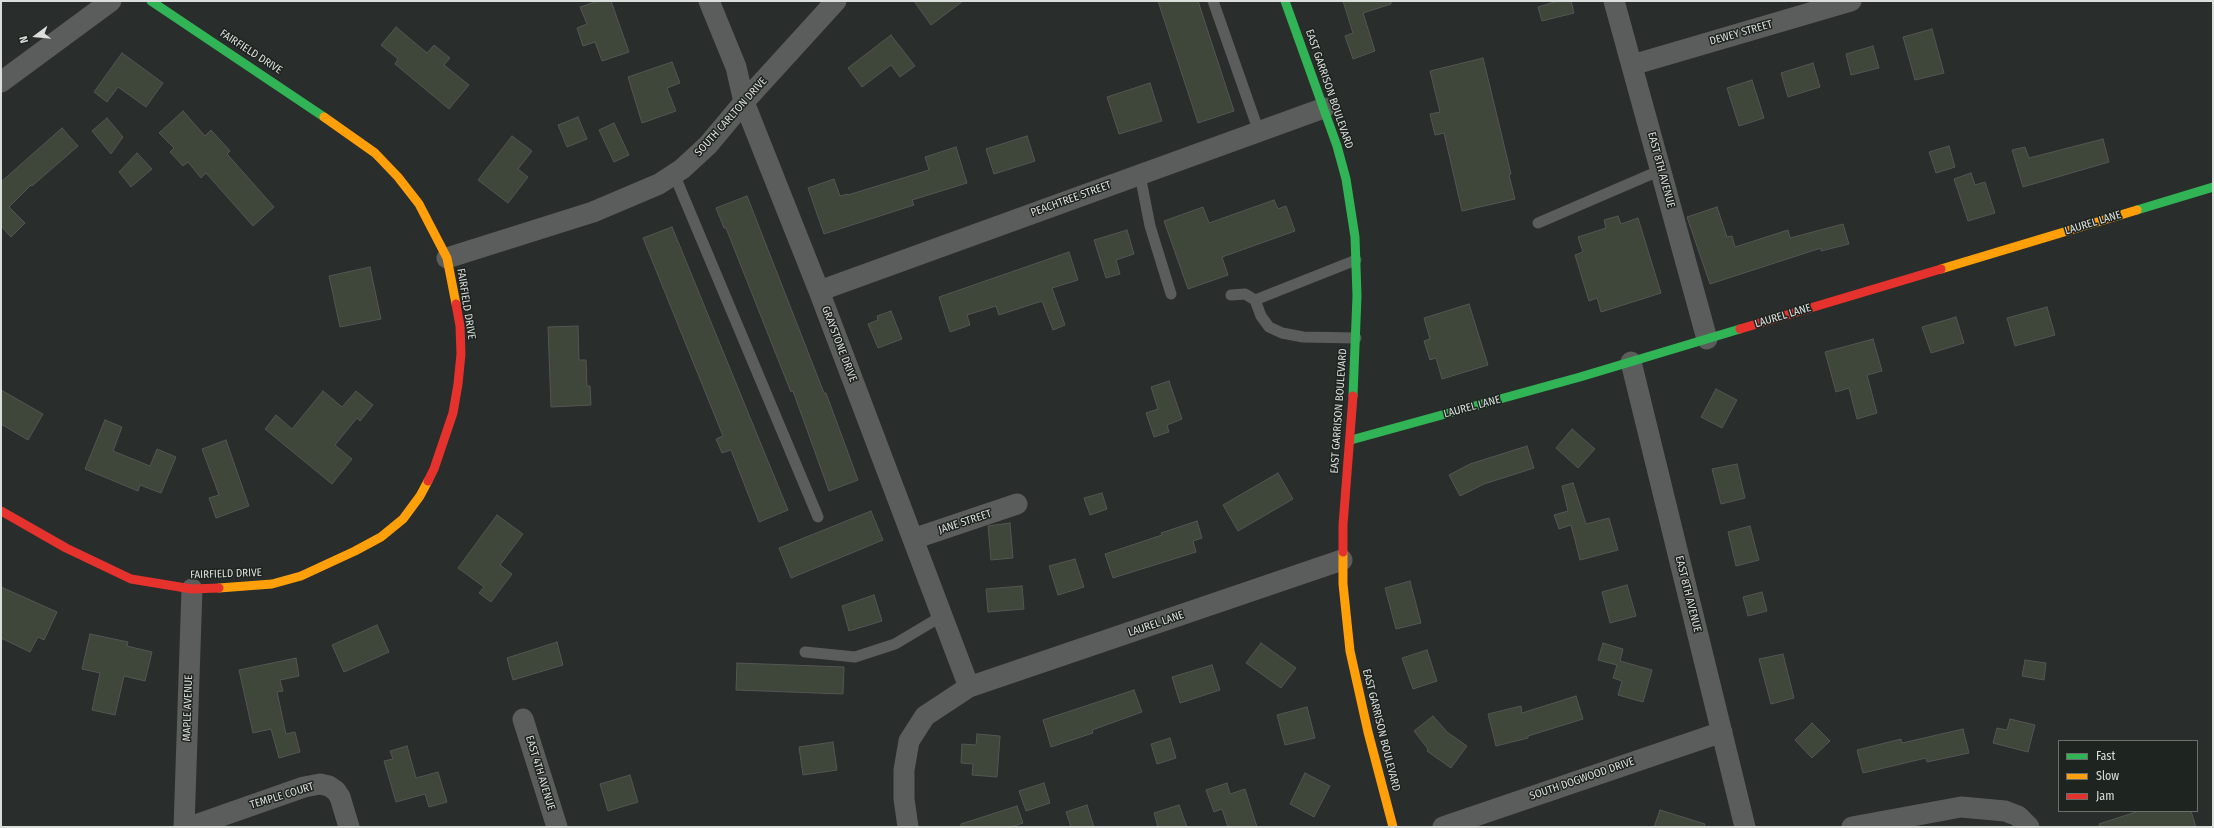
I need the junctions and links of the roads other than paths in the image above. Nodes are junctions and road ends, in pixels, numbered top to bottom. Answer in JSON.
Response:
{"nodes":[{"id":1,"x":111,"y":1,"type":"edge"},
{"id":2,"x":151,"y":1,"type":"edge"},
{"id":3,"x":709,"y":1,"type":"edge"},
{"id":4,"x":836,"y":1,"type":"edge"},
{"id":5,"x":1213,"y":1,"type":"edge"},
{"id":6,"x":1285,"y":1,"type":"edge"},
{"id":7,"x":1614,"y":1,"type":"edge"},
{"id":8,"x":1851,"y":1,"type":"edge"},
{"id":9,"x":1632,"y":65,"type":"junction"},
{"id":10,"x":1,"y":82,"type":"edge"},
{"id":11,"x":744,"y":102,"type":"junction"},
{"id":12,"x":1324,"y":108,"type":"junction"},
{"id":13,"x":1259,"y":132,"type":"junction"},
{"id":14,"x":1661,"y":170,"type":"junction"},
{"id":15,"x":674,"y":174,"type":"junction"},
{"id":16,"x":1140,"y":175,"type":"junction"},
{"id":17,"x":2213,"y":187,"type":"edge"},
{"id":18,"x":1538,"y":223,"type":"dead end"},
{"id":19,"x":446,"y":258,"type":"junction"},
{"id":20,"x":1356,"y":260,"type":"junction"},
{"id":21,"x":819,"y":291,"type":"junction"},
{"id":22,"x":1171,"y":294,"type":"dead end"},
{"id":23,"x":1231,"y":295,"type":"dead end"},
{"id":24,"x":1255,"y":300,"type":"junction"},
{"id":25,"x":1356,"y":338,"type":"junction"},
{"id":26,"x":1707,"y":339,"type":"junction"},
{"id":27,"x":1631,"y":362,"type":"junction"},
{"id":28,"x":1351,"y":440,"type":"junction"},
{"id":29,"x":1017,"y":504,"type":"dead end"},
{"id":30,"x":1,"y":511,"type":"edge"},
{"id":31,"x":818,"y":516,"type":"dead end"},
{"id":32,"x":914,"y":539,"type":"junction"},
{"id":33,"x":1342,"y":560,"type":"junction"},
{"id":34,"x":192,"y":589,"type":"junction"},
{"id":35,"x":942,"y":616,"type":"junction"},
{"id":36,"x":805,"y":652,"type":"dead end"},
{"id":37,"x":969,"y":687,"type":"junction"},
{"id":38,"x":523,"y":719,"type":"dead end"},
{"id":39,"x":1722,"y":732,"type":"junction"},
{"id":40,"x":2023,"y":822,"type":"edge"},
{"id":41,"x":184,"y":827,"type":"edge"},
{"id":42,"x":190,"y":827,"type":"edge"},
{"id":43,"x":349,"y":827,"type":"edge"},
{"id":44,"x":557,"y":827,"type":"edge"},
{"id":45,"x":908,"y":827,"type":"edge"},
{"id":46,"x":1393,"y":827,"type":"edge"},
{"id":47,"x":1443,"y":827,"type":"edge"},
{"id":48,"x":1745,"y":827,"type":"edge"},
{"id":49,"x":1852,"y":827,"type":"edge"}],
"edges":[{"from":1,"to":10,"type":"street"},
{"from":2,"to":19,"type":"street","name":"FAIRFIELD DRIVE"},
{"from":3,"to":11,"type":"street","name":"GRAYSTONE DRIVE"},
{"from":4,"to":11,"type":"street","name":"SOUTH CARLTON DRIVE"},
{"from":5,"to":13,"type":"lane"},
{"from":6,"to":12,"type":"street","name":"EAST GARRISON BOULEVARD"},
{"from":7,"to":9,"type":"street","name":"EAST 8TH AVENUE"},
{"from":8,"to":9,"type":"street","name":"DEWEY STREET"},
{"from":9,"to":14,"type":"street","name":"EAST 8TH AVENUE"},
{"from":11,"to":15,"type":"street","name":"SOUTH CARLTON DRIVE"},
{"from":11,"to":21,"type":"street","name":"GRAYSTONE DRIVE"},
{"from":12,"to":13,"type":"street","name":"PEACHTREE STREET"},
{"from":12,"to":20,"type":"street","name":"EAST GARRISON BOULEVARD"},
{"from":13,"to":16,"type":"street","name":"PEACHTREE STREET"},
{"from":14,"to":18,"type":"lane"},
{"from":14,"to":26,"type":"street","name":"EAST 8TH AVENUE"},
{"from":15,"to":19,"type":"street","name":"SOUTH CARLTON DRIVE"},
{"from":15,"to":31,"type":"lane"},
{"from":16,"to":21,"type":"street","name":"PEACHTREE STREET"},
{"from":16,"to":22,"type":"lane"},
{"from":17,"to":26,"type":"street","name":"LAUREL LANE"},
{"from":19,"to":34,"type":"street","name":"FAIRFIELD DRIVE"},
{"from":20,"to":24,"type":"lane"},
{"from":20,"to":25,"type":"street","name":"EAST GARRISON BOULEVARD"},
{"from":21,"to":32,"type":"street","name":"GRAYSTONE DRIVE"},
{"from":23,"to":24,"type":"lane"},
{"from":24,"to":25,"type":"lane"},
{"from":25,"to":28,"type":"street","name":"EAST GARRISON BOULEVARD"},
{"from":26,"to":27,"type":"street","name":"LAUREL LANE"},
{"from":27,"to":28,"type":"street","name":"LAUREL LANE"},
{"from":27,"to":39,"type":"street","name":"EAST 8TH AVENUE"},
{"from":28,"to":33,"type":"street","name":"EAST GARRISON BOULEVARD"},
{"from":29,"to":32,"type":"street","name":"JANE STREET"},
{"from":30,"to":34,"type":"street","name":"FAIRFIELD DRIVE"},
{"from":32,"to":35,"type":"street","name":"GRAYSTONE DRIVE"},
{"from":33,"to":37,"type":"street","name":"LAUREL LANE"},
{"from":33,"to":46,"type":"street","name":"EAST GARRISON BOULEVARD"},
{"from":34,"to":41,"type":"street","name":"MAPLE AVENUE"},
{"from":35,"to":36,"type":"lane"},
{"from":35,"to":37,"type":"street","name":"GRAYSTONE DRIVE"},
{"from":37,"to":45,"type":"street","name":"LAUREL LANE"},
{"from":38,"to":44,"type":"street","name":"EAST 4TH AVENUE"},
{"from":39,"to":47,"type":"street","name":"SOUTH DOGWOOD DRIVE"},
{"from":39,"to":48,"type":"street","name":"EAST 8TH AVENUE"},
{"from":40,"to":49,"type":"street"},
{"from":42,"to":43,"type":"street","name":"TEMPLE COURT"}]}
